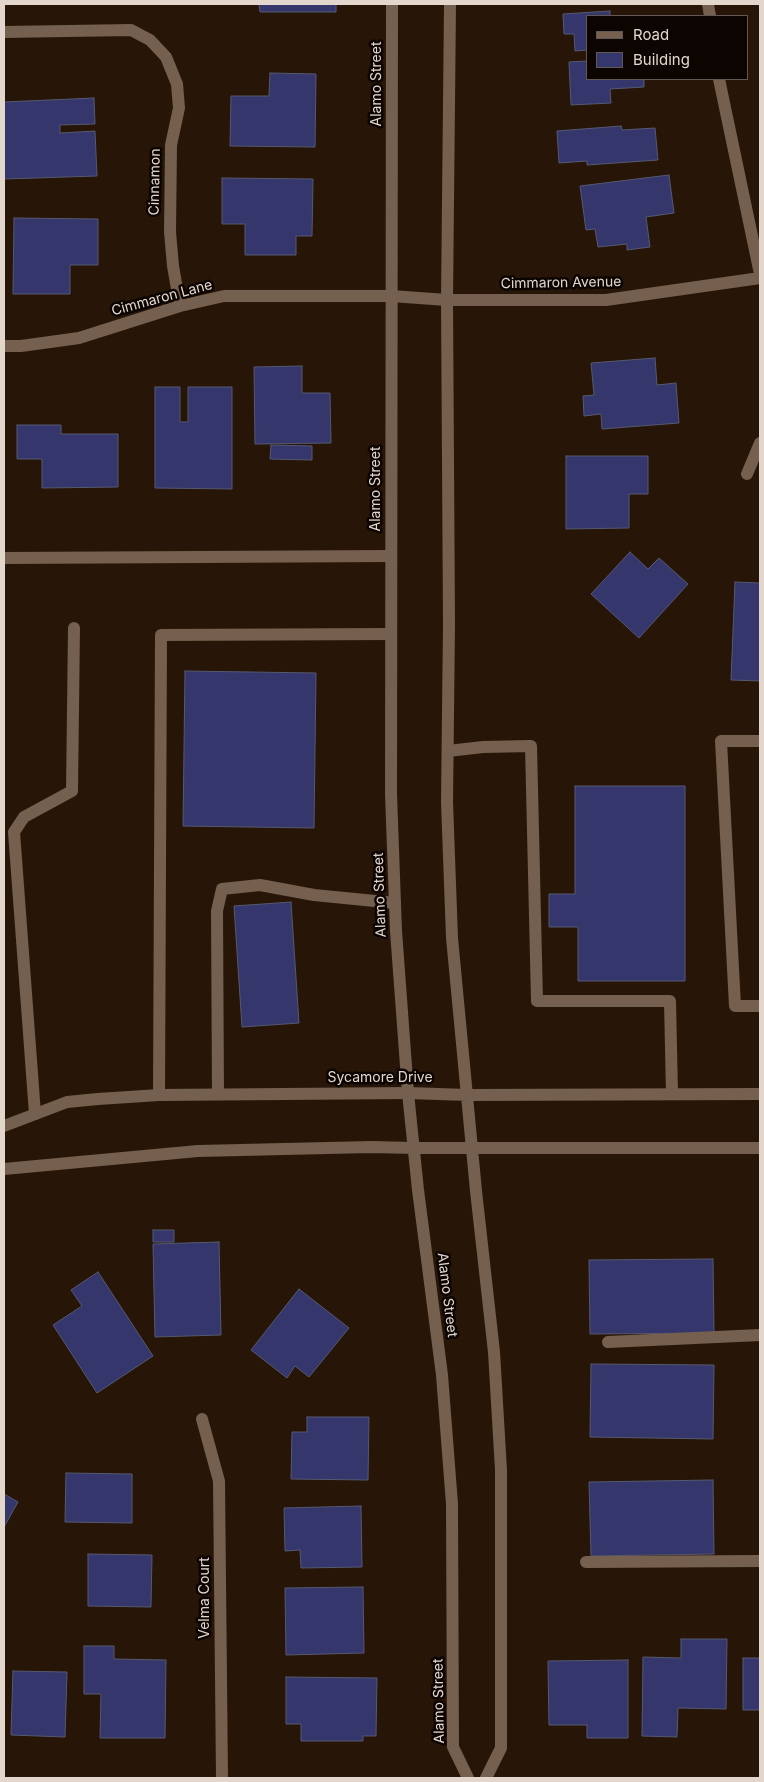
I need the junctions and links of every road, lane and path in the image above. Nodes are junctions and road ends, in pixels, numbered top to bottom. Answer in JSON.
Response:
{"nodes":[{"id":1,"x":392,"y":4,"type":"edge"},
{"id":2,"x":450,"y":4,"type":"edge"},
{"id":3,"x":4,"y":32,"type":"edge"},
{"id":4,"x":719,"y":80,"type":"edge"},
{"id":5,"x":760,"y":274,"type":"edge"},
{"id":6,"x":760,"y":278,"type":"edge"},
{"id":7,"x":391,"y":296,"type":"junction"},
{"id":8,"x":447,"y":300,"type":"junction"},
{"id":9,"x":180,"y":306,"type":"junction"},
{"id":10,"x":4,"y":346,"type":"edge"},
{"id":11,"x":760,"y":443,"type":"edge"},
{"id":12,"x":747,"y":474,"type":"dead end"},
{"id":13,"x":391,"y":556,"type":"junction"},
{"id":14,"x":4,"y":558,"type":"edge"},
{"id":15,"x":74,"y":628,"type":"dead end"},
{"id":16,"x":391,"y":634,"type":"junction"},
{"id":17,"x":760,"y":741,"type":"edge"},
{"id":18,"x":448,"y":751,"type":"junction"},
{"id":19,"x":395,"y":903,"type":"junction"},
{"id":20,"x":760,"y":1006,"type":"edge"},
{"id":21,"x":408,"y":1093,"type":"junction"},
{"id":22,"x":218,"y":1094,"type":"junction"},
{"id":23,"x":672,"y":1094,"type":"junction"},
{"id":24,"x":760,"y":1094,"type":"edge"},
{"id":25,"x":159,"y":1095,"type":"junction"},
{"id":26,"x":468,"y":1095,"type":"junction"},
{"id":27,"x":35,"y":1114,"type":"junction"},
{"id":28,"x":4,"y":1126,"type":"edge"},
{"id":29,"x":414,"y":1148,"type":"junction"},
{"id":30,"x":760,"y":1148,"type":"edge"},
{"id":31,"x":473,"y":1149,"type":"junction"},
{"id":32,"x":4,"y":1169,"type":"edge"},
{"id":33,"x":760,"y":1335,"type":"edge"},
{"id":34,"x":608,"y":1342,"type":"dead end"},
{"id":35,"x":202,"y":1420,"type":"dead end"},
{"id":36,"x":760,"y":1561,"type":"edge"},
{"id":37,"x":586,"y":1562,"type":"dead end"},
{"id":38,"x":222,"y":1778,"type":"edge"},
{"id":39,"x":468,"y":1778,"type":"edge"},
{"id":40,"x":486,"y":1778,"type":"edge"}],
"edges":[{"from":1,"to":7,"type":"main road","name":"Alamo Street"},
{"from":2,"to":8,"type":"main road"},
{"from":3,"to":9,"type":"main road","name":"Cinnamon"},
{"from":4,"to":5,"type":"main road"},
{"from":6,"to":8,"type":"main road","name":"Cimmaron Avenue"},
{"from":7,"to":8,"type":"main road","name":"Cimmaron Avenue"},
{"from":7,"to":9,"type":"main road","name":"Cimmaron Lane"},
{"from":7,"to":13,"type":"main road","name":"Alamo Street"},
{"from":8,"to":18,"type":"main road"},
{"from":9,"to":10,"type":"main road","name":"Cimmaron Lane"},
{"from":11,"to":12,"type":"main road"},
{"from":13,"to":14,"type":"main road"},
{"from":13,"to":16,"type":"main road","name":"Alamo Street"},
{"from":15,"to":27,"type":"main road"},
{"from":16,"to":19,"type":"main road","name":"Alamo Street"},
{"from":16,"to":25,"type":"main road"},
{"from":17,"to":20,"type":"main road"},
{"from":18,"to":23,"type":"main road"},
{"from":18,"to":26,"type":"main road"},
{"from":19,"to":21,"type":"main road","name":"Alamo Street"},
{"from":19,"to":22,"type":"main road"},
{"from":21,"to":22,"type":"main road","name":"Sycamore Drive"},
{"from":21,"to":26,"type":"main road","name":"Sycamore Drive"},
{"from":21,"to":29,"type":"main road","name":"Alamo Street"},
{"from":22,"to":25,"type":"main road","name":"Sycamore Drive"},
{"from":23,"to":24,"type":"main road","name":"Sycamore Drive"},
{"from":23,"to":26,"type":"main road","name":"Sycamore Drive"},
{"from":25,"to":27,"type":"main road","name":"Sycamore Drive"},
{"from":26,"to":31,"type":"main road"},
{"from":27,"to":28,"type":"main road","name":"Sycamore Drive"},
{"from":29,"to":31,"type":"main road"},
{"from":29,"to":32,"type":"main road"},
{"from":29,"to":39,"type":"main road","name":"Alamo Street"},
{"from":30,"to":31,"type":"main road"},
{"from":31,"to":40,"type":"main road"},
{"from":33,"to":34,"type":"main road"},
{"from":35,"to":38,"type":"main road","name":"Velma Court"},
{"from":36,"to":37,"type":"main road"}]}
